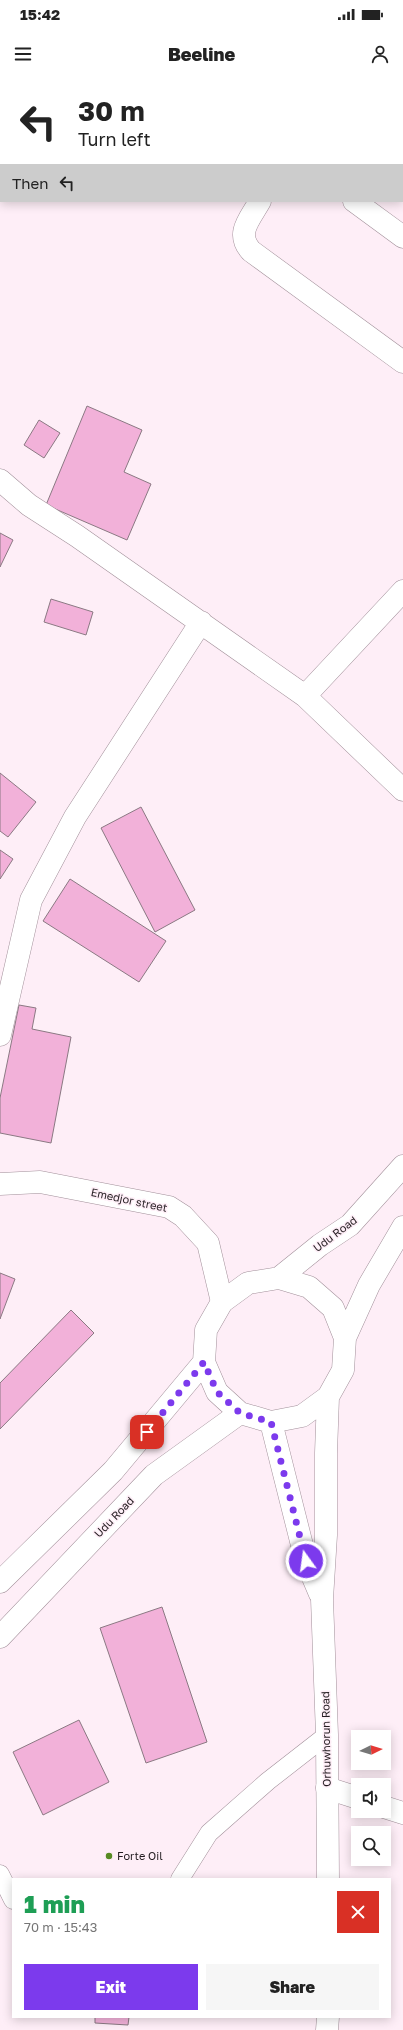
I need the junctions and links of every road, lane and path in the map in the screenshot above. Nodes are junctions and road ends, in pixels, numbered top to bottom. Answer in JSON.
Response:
{"nodes":[{"id":1,"x":259,"y":202,"type":"edge"},
{"id":2,"x":355,"y":202,"type":"edge"},
{"id":3,"x":403,"y":237,"type":"edge"},
{"id":4,"x":403,"y":362,"type":"edge"},
{"id":5,"x":0,"y":480,"type":"edge"},
{"id":6,"x":403,"y":591,"type":"edge"},
{"id":7,"x":201,"y":622,"type":"junction"},
{"id":8,"x":305,"y":696,"type":"junction"},
{"id":9,"x":403,"y":790,"type":"edge"},
{"id":10,"x":0,"y":1035,"type":"edge"},
{"id":11,"x":403,"y":1166,"type":"edge"},
{"id":12,"x":0,"y":1184,"type":"edge"},
{"id":13,"x":401,"y":1232,"type":"edge"},
{"id":14,"x":279,"y":1278,"type":"junction"},
{"id":15,"x":222,"y":1302,"type":"junction"},
{"id":16,"x":345,"y":1338,"type":"junction"},
{"id":17,"x":204,"y":1362,"type":"junction"},
{"id":18,"x":328,"y":1398,"type":"junction"},
{"id":19,"x":240,"y":1413,"type":"junction"},
{"id":20,"x":271,"y":1422,"type":"junction"},
{"id":21,"x":0,"y":1582,"type":"edge"},
{"id":22,"x":322,"y":1599,"type":"junction"},
{"id":23,"x":0,"y":1637,"type":"edge"},
{"id":24,"x":327,"y":1735,"type":"junction"},
{"id":25,"x":327,"y":1788,"type":"junction"},
{"id":26,"x":351,"y":1796,"type":"edge"},
{"id":27,"x":391,"y":1809,"type":"edge"},
{"id":28,"x":403,"y":1813,"type":"edge"},
{"id":29,"x":0,"y":1874,"type":"edge"},
{"id":30,"x":181,"y":1878,"type":"edge"},
{"id":31,"x":328,"y":1878,"type":"edge"},
{"id":32,"x":12,"y":1898,"type":"edge"},
{"id":33,"x":328,"y":2018,"type":"edge"},
{"id":34,"x":328,"y":2030,"type":"edge"}],
"edges":[{"from":1,"to":4,"type":"street"},
{"from":2,"to":3,"type":"street"},
{"from":5,"to":7,"type":"street"},
{"from":6,"to":8,"type":"street"},
{"from":7,"to":8,"type":"street"},
{"from":7,"to":10,"type":"street"},
{"from":8,"to":9,"type":"street"},
{"from":11,"to":14,"type":"street","name":"Udu Road"},
{"from":12,"to":15,"type":"street","name":"Emedjor street"},
{"from":13,"to":16,"type":"street"},
{"from":14,"to":15,"type":"street"},
{"from":14,"to":16,"type":"street"},
{"from":15,"to":17,"type":"street"},
{"from":16,"to":18,"type":"street"},
{"from":17,"to":19,"type":"street"},
{"from":17,"to":21,"type":"street"},
{"from":18,"to":20,"type":"street"},
{"from":18,"to":22,"type":"street","name":"Orhuwhorun Road"},
{"from":19,"to":20,"type":"street"},
{"from":19,"to":23,"type":"street","name":"Udu Road"},
{"from":20,"to":22,"type":"street","name":"Orhuwhorun Road"},
{"from":22,"to":24,"type":"street","name":"Orhuwhorun Road"},
{"from":24,"to":25,"type":"street","name":"Orhuwhorun Road"},
{"from":24,"to":30,"type":"lane"},
{"from":25,"to":26,"type":"street"},
{"from":25,"to":31,"type":"street","name":"Orhuwhorun Road"},
{"from":27,"to":28,"type":"street"},
{"from":29,"to":32,"type":"lane"},
{"from":33,"to":34,"type":"street"}]}
